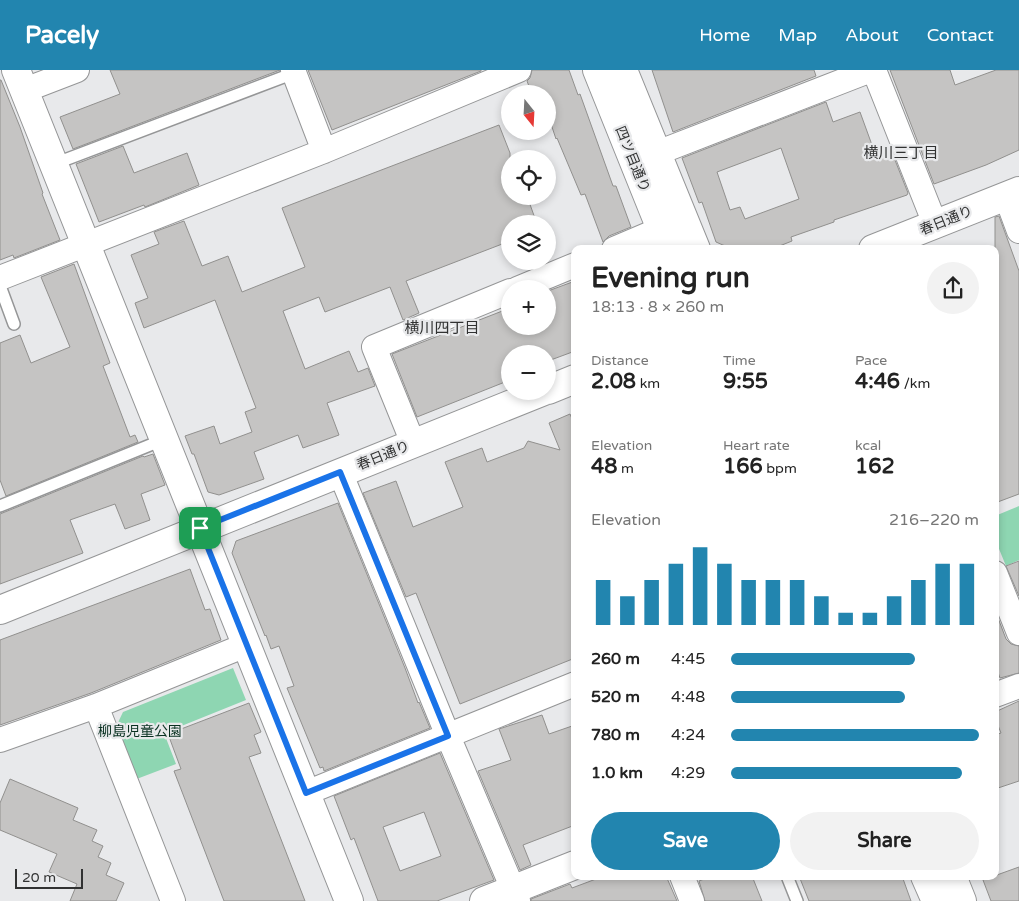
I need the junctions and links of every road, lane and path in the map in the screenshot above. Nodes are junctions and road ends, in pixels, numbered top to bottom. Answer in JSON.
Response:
{"nodes":[{"id":1,"x":16,"y":70,"type":"edge"},
{"id":2,"x":77,"y":70,"type":"edge"},
{"id":3,"x":519,"y":70,"type":"edge"},
{"id":4,"x":596,"y":70,"type":"edge"},
{"id":5,"x":623,"y":70,"type":"edge"},
{"id":6,"x":873,"y":70,"type":"edge"},
{"id":7,"x":293,"y":71,"type":"edge"},
{"id":8,"x":38,"y":85,"type":"dead end"},
{"id":9,"x":324,"y":151,"type":"junction"},
{"id":10,"x":658,"y":153,"type":"junction"},
{"id":11,"x":54,"y":164,"type":"junction"},
{"id":12,"x":1012,"y":193,"type":"edge"},
{"id":13,"x":935,"y":224,"type":"junction"},
{"id":14,"x":1019,"y":231,"type":"edge"},
{"id":15,"x":665,"y":239,"type":"edge"},
{"id":16,"x":87,"y":244,"type":"junction"},
{"id":17,"x":634,"y":245,"type":"edge"},
{"id":18,"x":694,"y":245,"type":"edge"},
{"id":19,"x":883,"y":245,"type":"edge"},
{"id":20,"x":571,"y":267,"type":"edge"},
{"id":21,"x":0,"y":278,"type":"edge"},
{"id":22,"x":538,"y":280,"type":"edge"},
{"id":23,"x":0,"y":286,"type":"edge"},
{"id":24,"x":501,"y":296,"type":"edge"},
{"id":25,"x":14,"y":324,"type":"dead end"},
{"id":26,"x":571,"y":381,"type":"edge"},
{"id":27,"x":556,"y":387,"type":"edge"},
{"id":28,"x":523,"y":400,"type":"edge"},
{"id":29,"x":165,"y":439,"type":"junction"},
{"id":30,"x":413,"y":443,"type":"junction"},
{"id":31,"x":340,"y":472,"type":"junction"},
{"id":32,"x":0,"y":506,"type":"edge"},
{"id":33,"x":200,"y":528,"type":"junction"},
{"id":34,"x":999,"y":583,"type":"edge"},
{"id":35,"x":0,"y":610,"type":"edge"},
{"id":36,"x":1019,"y":633,"type":"edge"},
{"id":37,"x":246,"y":645,"type":"junction"},
{"id":38,"x":571,"y":686,"type":"edge"},
{"id":39,"x":1019,"y":686,"type":"edge"},
{"id":40,"x":999,"y":694,"type":"edge"},
{"id":41,"x":96,"y":706,"type":"junction"},
{"id":42,"x":448,"y":736,"type":"junction"},
{"id":43,"x":0,"y":740,"type":"edge"},
{"id":44,"x":306,"y":793,"type":"junction"},
{"id":45,"x":571,"y":867,"type":"edge"},
{"id":46,"x":684,"y":880,"type":"edge"},
{"id":47,"x":789,"y":880,"type":"edge"},
{"id":48,"x":928,"y":880,"type":"edge"},
{"id":49,"x":954,"y":880,"type":"edge"},
{"id":50,"x":516,"y":895,"type":"edge"},
{"id":51,"x":173,"y":901,"type":"edge"},
{"id":52,"x":349,"y":901,"type":"edge"},
{"id":53,"x":484,"y":901,"type":"edge"},
{"id":54,"x":692,"y":901,"type":"edge"},
{"id":55,"x":797,"y":901,"type":"edge"},
{"id":56,"x":936,"y":901,"type":"edge"},
{"id":57,"x":962,"y":901,"type":"edge"}],
"edges":[{"from":1,"to":11,"type":"street"},
{"from":2,"to":8,"type":"street"},
{"from":3,"to":9,"type":"street"},
{"from":4,"to":15,"type":"street","name":"四ツ目通り"},
{"from":5,"to":10,"type":"street","name":"四ツ目通り"},
{"from":6,"to":10,"type":"street"},
{"from":6,"to":13,"type":"street"},
{"from":7,"to":9,"type":"street"},
{"from":7,"to":11,"type":"lane"},
{"from":9,"to":16,"type":"street"},
{"from":10,"to":18,"type":"street","name":"四ツ目通り"},
{"from":11,"to":16,"type":"street"},
{"from":12,"to":13,"type":"street","name":"春日通り"},
{"from":12,"to":14,"type":"street"},
{"from":13,"to":19,"type":"street","name":"春日通り"},
{"from":15,"to":17,"type":"street"},
{"from":16,"to":21,"type":"street"},
{"from":16,"to":29,"type":"street"},
{"from":20,"to":22,"type":"street"},
{"from":23,"to":25,"type":"lane"},
{"from":24,"to":30,"type":"street"},
{"from":26,"to":27,"type":"street","name":"春日通り"},
{"from":28,"to":30,"type":"street","name":"春日通り"},
{"from":29,"to":32,"type":"lane"},
{"from":29,"to":33,"type":"street"},
{"from":30,"to":31,"type":"street","name":"春日通り"},
{"from":31,"to":33,"type":"street","name":"春日通り"},
{"from":31,"to":42,"type":"street"},
{"from":33,"to":35,"type":"street","name":"春日通り"},
{"from":33,"to":37,"type":"street"},
{"from":34,"to":36,"type":"street"},
{"from":37,"to":41,"type":"street"},
{"from":37,"to":44,"type":"street"},
{"from":38,"to":42,"type":"street"},
{"from":39,"to":40,"type":"street"},
{"from":41,"to":43,"type":"street"},
{"from":41,"to":51,"type":"street"},
{"from":42,"to":44,"type":"street"},
{"from":42,"to":50,"type":"street"},
{"from":44,"to":52,"type":"street"},
{"from":45,"to":50,"type":"street"},
{"from":46,"to":54,"type":"street"},
{"from":47,"to":55,"type":"lane"},
{"from":48,"to":56,"type":"street"},
{"from":49,"to":57,"type":"street"},
{"from":50,"to":53,"type":"street"}]}
